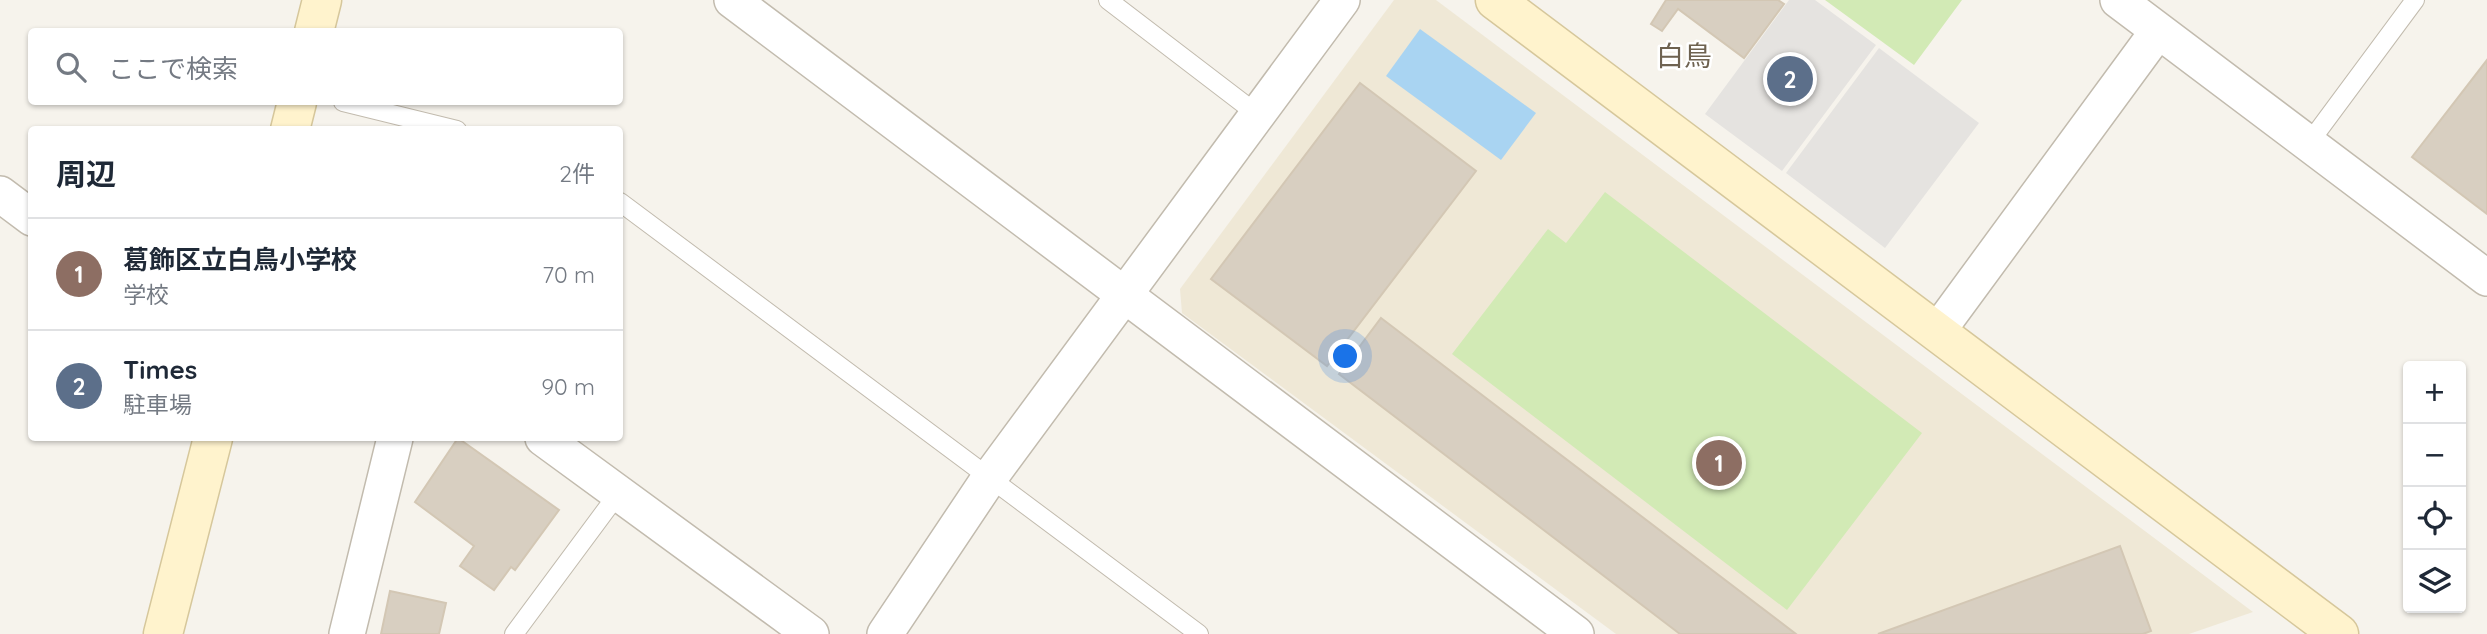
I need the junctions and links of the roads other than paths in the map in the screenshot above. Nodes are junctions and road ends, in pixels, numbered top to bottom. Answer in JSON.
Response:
{"nodes":[{"id":1,"x":322,"y":0,"type":"edge"},
{"id":2,"x":732,"y":0,"type":"edge"},
{"id":3,"x":1108,"y":0,"type":"edge"},
{"id":4,"x":1342,"y":0,"type":"edge"},
{"id":5,"x":1495,"y":0,"type":"edge"},
{"id":6,"x":2415,"y":0,"type":"edge"},
{"id":7,"x":2143,"y":12,"type":"edge"},
{"id":8,"x":315,"y":28,"type":"edge"},
{"id":9,"x":296,"y":105,"type":"edge"},
{"id":10,"x":355,"y":105,"type":"edge"},
{"id":11,"x":1258,"y":114,"type":"junction"},
{"id":12,"x":291,"y":126,"type":"edge"},
{"id":13,"x":441,"y":126,"type":"edge"},
{"id":14,"x":2309,"y":143,"type":"junction"},
{"id":15,"x":0,"y":194,"type":"edge"},
{"id":16,"x":623,"y":204,"type":"edge"},
{"id":17,"x":28,"y":215,"type":"edge"},
{"id":18,"x":2487,"y":278,"type":"edge"},
{"id":19,"x":1123,"y":292,"type":"junction"},
{"id":20,"x":1937,"y":332,"type":"junction"},
{"id":21,"x":212,"y":441,"type":"edge"},
{"id":22,"x":395,"y":441,"type":"edge"},
{"id":23,"x":547,"y":441,"type":"edge"},
{"id":24,"x":990,"y":477,"type":"junction"},
{"id":25,"x":620,"y":491,"type":"junction"},
{"id":26,"x":163,"y":634,"type":"edge"},
{"id":27,"x":347,"y":634,"type":"edge"},
{"id":28,"x":514,"y":634,"type":"edge"},
{"id":29,"x":811,"y":634,"type":"edge"},
{"id":30,"x":885,"y":634,"type":"edge"},
{"id":31,"x":1199,"y":634,"type":"edge"},
{"id":32,"x":1576,"y":634,"type":"edge"},
{"id":33,"x":2339,"y":634,"type":"edge"}],
"edges":[{"from":1,"to":8,"type":"street"},
{"from":2,"to":19,"type":"street"},
{"from":3,"to":11,"type":"lane"},
{"from":4,"to":11,"type":"street"},
{"from":5,"to":20,"type":"street"},
{"from":6,"to":14,"type":"lane"},
{"from":7,"to":14,"type":"street"},
{"from":7,"to":20,"type":"street"},
{"from":9,"to":12,"type":"street"},
{"from":10,"to":13,"type":"lane"},
{"from":11,"to":19,"type":"street"},
{"from":14,"to":18,"type":"street"},
{"from":15,"to":17,"type":"street"},
{"from":16,"to":24,"type":"lane"},
{"from":19,"to":24,"type":"street"},
{"from":19,"to":32,"type":"street"},
{"from":20,"to":33,"type":"street"},
{"from":21,"to":26,"type":"street"},
{"from":22,"to":27,"type":"street"},
{"from":23,"to":25,"type":"street"},
{"from":24,"to":30,"type":"street"},
{"from":24,"to":31,"type":"lane"},
{"from":25,"to":28,"type":"lane"},
{"from":25,"to":29,"type":"street"}]}
